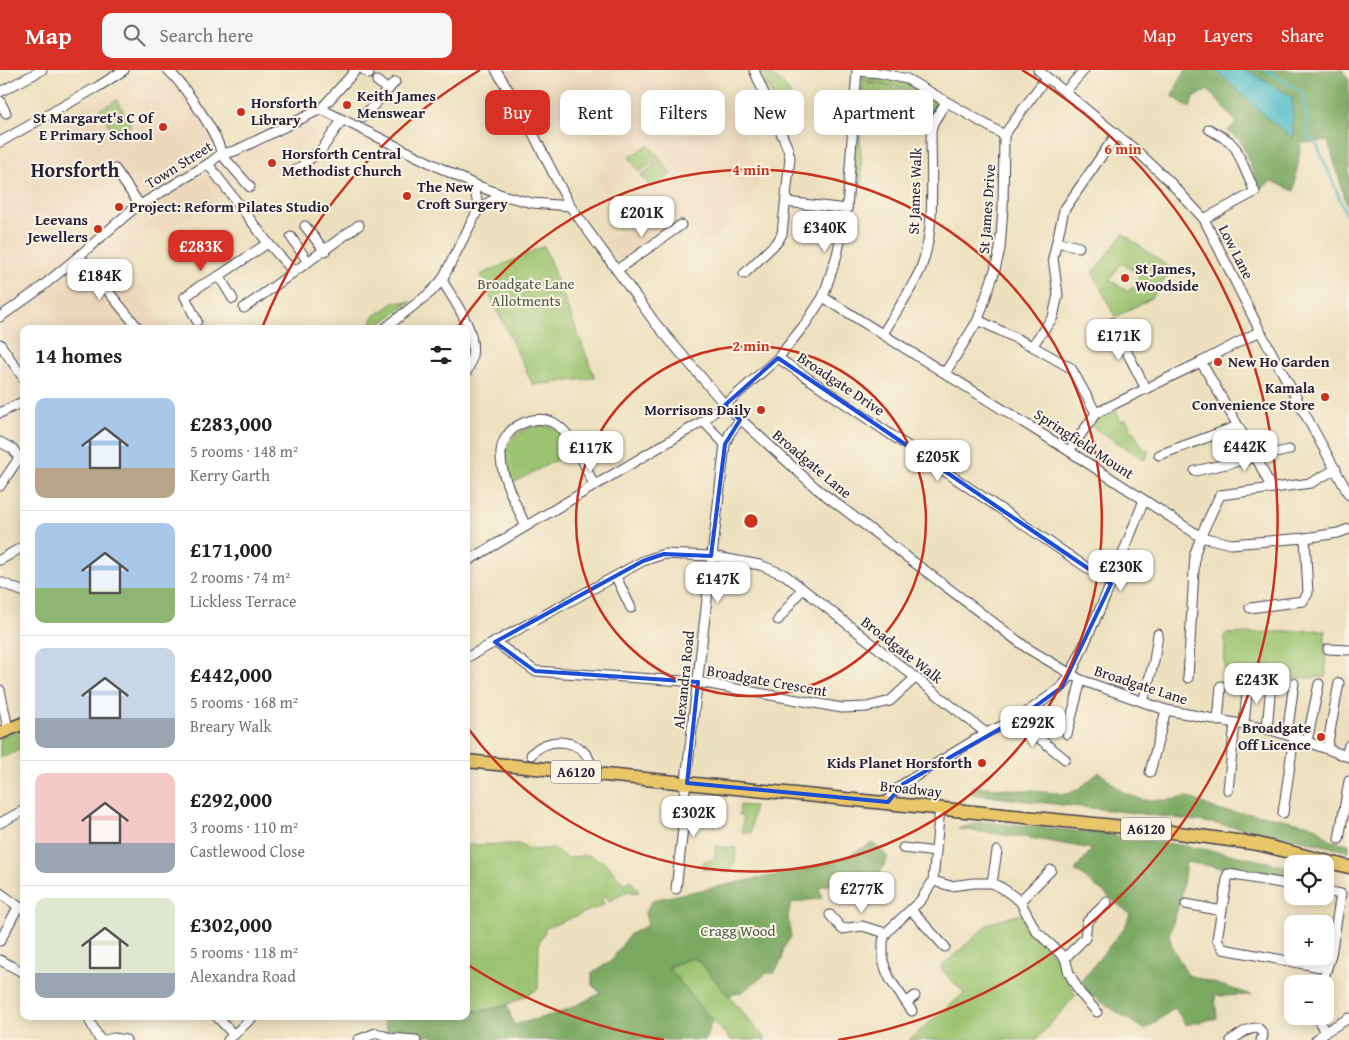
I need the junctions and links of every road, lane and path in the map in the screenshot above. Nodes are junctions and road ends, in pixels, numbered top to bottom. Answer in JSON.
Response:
{"nodes":[{"id":1,"x":42,"y":70,"type":"edge"},
{"id":2,"x":124,"y":70,"type":"edge"},
{"id":3,"x":168,"y":70,"type":"edge"},
{"id":4,"x":356,"y":70,"type":"edge"},
{"id":5,"x":496,"y":70,"type":"edge"},
{"id":6,"x":754,"y":70,"type":"edge"},
{"id":7,"x":1038,"y":70,"type":"edge"},
{"id":8,"x":1084,"y":70,"type":"edge"},
{"id":9,"x":857,"y":71,"type":"edge"},
{"id":10,"x":1046,"y":78,"type":"junction"},
{"id":11,"x":377,"y":81,"type":"dead end"},
{"id":12,"x":395,"y":82,"type":"dead end"},
{"id":13,"x":388,"y":90,"type":"junction"},
{"id":14,"x":0,"y":92,"type":"edge"},
{"id":15,"x":1065,"y":92,"type":"junction"},
{"id":16,"x":0,"y":101,"type":"edge"},
{"id":17,"x":946,"y":102,"type":"junction"},
{"id":18,"x":321,"y":110,"type":"junction"},
{"id":19,"x":6,"y":112,"type":"dead end"},
{"id":20,"x":363,"y":116,"type":"dead end"},
{"id":21,"x":342,"y":120,"type":"junction"},
{"id":22,"x":1208,"y":128,"type":"dead end"},
{"id":23,"x":1004,"y":135,"type":"junction"},
{"id":24,"x":1116,"y":135,"type":"junction"},
{"id":25,"x":0,"y":142,"type":"edge"},
{"id":26,"x":221,"y":154,"type":"junction"},
{"id":27,"x":208,"y":164,"type":"junction"},
{"id":28,"x":115,"y":169,"type":"dead end"},
{"id":29,"x":293,"y":173,"type":"dead end"},
{"id":30,"x":472,"y":184,"type":"junction"},
{"id":31,"x":250,"y":187,"type":"dead end"},
{"id":32,"x":502,"y":195,"type":"junction"},
{"id":33,"x":786,"y":202,"type":"junction"},
{"id":34,"x":140,"y":205,"type":"junction"},
{"id":35,"x":570,"y":206,"type":"junction"},
{"id":36,"x":479,"y":208,"type":"junction"},
{"id":37,"x":847,"y":208,"type":"junction"},
{"id":38,"x":1204,"y":220,"type":"junction"},
{"id":39,"x":359,"y":225,"type":"dead end"},
{"id":40,"x":681,"y":225,"type":"dead end"},
{"id":41,"x":305,"y":226,"type":"dead end"},
{"id":42,"x":291,"y":237,"type":"dead end"},
{"id":43,"x":1057,"y":242,"type":"junction"},
{"id":44,"x":268,"y":243,"type":"junction"},
{"id":45,"x":1079,"y":247,"type":"dead end"},
{"id":46,"x":325,"y":251,"type":"junction"},
{"id":47,"x":79,"y":256,"type":"junction"},
{"id":48,"x":308,"y":262,"type":"junction"},
{"id":49,"x":617,"y":270,"type":"junction"},
{"id":50,"x":294,"y":272,"type":"junction"},
{"id":51,"x":744,"y":274,"type":"dead end"},
{"id":52,"x":219,"y":276,"type":"junction"},
{"id":53,"x":442,"y":280,"type":"junction"},
{"id":54,"x":823,"y":297,"type":"junction"},
{"id":55,"x":233,"y":299,"type":"dead end"},
{"id":56,"x":244,"y":308,"type":"dead end"},
{"id":57,"x":0,"y":317,"type":"edge"},
{"id":58,"x":978,"y":320,"type":"junction"},
{"id":59,"x":198,"y":321,"type":"dead end"},
{"id":60,"x":1112,"y":323,"type":"dead end"},
{"id":61,"x":136,"y":325,"type":"edge"},
{"id":62,"x":392,"y":325,"type":"edge"},
{"id":63,"x":467,"y":325,"type":"edge"},
{"id":64,"x":1260,"y":331,"type":"junction"},
{"id":65,"x":470,"y":334,"type":"edge"},
{"id":66,"x":883,"y":334,"type":"junction"},
{"id":67,"x":0,"y":344,"type":"edge"},
{"id":68,"x":1032,"y":346,"type":"junction"},
{"id":69,"x":778,"y":358,"type":"junction"},
{"id":70,"x":1201,"y":362,"type":"junction"},
{"id":71,"x":470,"y":364,"type":"edge"},
{"id":72,"x":20,"y":373,"type":"edge"},
{"id":73,"x":945,"y":373,"type":"junction"},
{"id":74,"x":1146,"y":389,"type":"junction"},
{"id":75,"x":20,"y":403,"type":"edge"},
{"id":76,"x":725,"y":405,"type":"junction"},
{"id":77,"x":0,"y":413,"type":"edge"},
{"id":78,"x":1096,"y":413,"type":"junction"},
{"id":79,"x":740,"y":420,"type":"junction"},
{"id":80,"x":702,"y":421,"type":"junction"},
{"id":81,"x":1238,"y":426,"type":"junction"},
{"id":82,"x":0,"y":442,"type":"edge"},
{"id":83,"x":725,"y":444,"type":"junction"},
{"id":84,"x":1289,"y":450,"type":"dead end"},
{"id":85,"x":1069,"y":451,"type":"junction"},
{"id":86,"x":1159,"y":455,"type":"dead end"},
{"id":87,"x":1256,"y":457,"type":"junction"},
{"id":88,"x":1336,"y":469,"type":"junction"},
{"id":89,"x":1195,"y":471,"type":"dead end"},
{"id":90,"x":594,"y":485,"type":"junction"},
{"id":91,"x":0,"y":486,"type":"edge"},
{"id":92,"x":1271,"y":487,"type":"junction"},
{"id":93,"x":1349,"y":495,"type":"edge"},
{"id":94,"x":1144,"y":500,"type":"junction"},
{"id":95,"x":526,"y":525,"type":"junction"},
{"id":96,"x":1349,"y":530,"type":"edge"},
{"id":97,"x":1202,"y":533,"type":"junction"},
{"id":98,"x":1305,"y":538,"type":"junction"},
{"id":99,"x":20,"y":548,"type":"edge"},
{"id":100,"x":711,"y":556,"type":"junction"},
{"id":101,"x":0,"y":560,"type":"edge"},
{"id":102,"x":470,"y":560,"type":"edge"},
{"id":103,"x":616,"y":577,"type":"junction"},
{"id":104,"x":0,"y":582,"type":"edge"},
{"id":105,"x":1112,"y":584,"type":"junction"},
{"id":106,"x":802,"y":589,"type":"junction"},
{"id":107,"x":20,"y":590,"type":"edge"},
{"id":108,"x":631,"y":608,"type":"dead end"},
{"id":109,"x":1250,"y":608,"type":"dead end"},
{"id":110,"x":778,"y":620,"type":"dead end"},
{"id":111,"x":1158,"y":634,"type":"dead end"},
{"id":112,"x":495,"y":642,"type":"junction"},
{"id":113,"x":1328,"y":650,"type":"dead end"},
{"id":114,"x":1349,"y":650,"type":"edge"},
{"id":115,"x":470,"y":656,"type":"edge"},
{"id":116,"x":1072,"y":674,"type":"junction"},
{"id":117,"x":914,"y":678,"type":"junction"},
{"id":118,"x":1188,"y":678,"type":"dead end"},
{"id":119,"x":1081,"y":680,"type":"junction"},
{"id":120,"x":698,"y":682,"type":"junction"},
{"id":121,"x":1248,"y":683,"type":"dead end"},
{"id":122,"x":1294,"y":683,"type":"dead end"},
{"id":123,"x":1340,"y":683,"type":"dead end"},
{"id":124,"x":1271,"y":684,"type":"dead end"},
{"id":125,"x":1319,"y":684,"type":"dead end"},
{"id":126,"x":1221,"y":686,"type":"dead end"},
{"id":127,"x":0,"y":690,"type":"edge"},
{"id":128,"x":1143,"y":702,"type":"junction"},
{"id":129,"x":1166,"y":710,"type":"junction"},
{"id":130,"x":1019,"y":718,"type":"junction"},
{"id":131,"x":1218,"y":721,"type":"junction"},
{"id":132,"x":1239,"y":724,"type":"junction"},
{"id":133,"x":20,"y":725,"type":"edge"},
{"id":134,"x":1267,"y":729,"type":"junction"},
{"id":135,"x":4,"y":731,"type":"edge"},
{"id":136,"x":986,"y":733,"type":"junction"},
{"id":137,"x":1067,"y":734,"type":"dead end"},
{"id":138,"x":1291,"y":736,"type":"junction"},
{"id":139,"x":1307,"y":741,"type":"junction"},
{"id":140,"x":1349,"y":745,"type":"edge"},
{"id":141,"x":1327,"y":748,"type":"junction"},
{"id":142,"x":531,"y":755,"type":"dead end"},
{"id":143,"x":1347,"y":756,"type":"edge"},
{"id":144,"x":1065,"y":759,"type":"dead end"},
{"id":145,"x":470,"y":761,"type":"edge"},
{"id":146,"x":590,"y":761,"type":"dead end"},
{"id":147,"x":1150,"y":772,"type":"dead end"},
{"id":148,"x":1349,"y":782,"type":"edge"},
{"id":149,"x":686,"y":783,"type":"junction"},
{"id":150,"x":1228,"y":790,"type":"dead end"},
{"id":151,"x":888,"y":802,"type":"junction"},
{"id":152,"x":940,"y":808,"type":"junction"},
{"id":153,"x":20,"y":812,"type":"edge"},
{"id":154,"x":1283,"y":813,"type":"dead end"},
{"id":155,"x":0,"y":823,"type":"edge"},
{"id":156,"x":1339,"y":839,"type":"dead end"},
{"id":157,"x":903,"y":848,"type":"dead end"},
{"id":158,"x":997,"y":851,"type":"dead end"},
{"id":159,"x":936,"y":852,"type":"junction"},
{"id":160,"x":1349,"y":867,"type":"edge"},
{"id":161,"x":1051,"y":870,"type":"dead end"},
{"id":162,"x":933,"y":881,"type":"junction"},
{"id":163,"x":992,"y":883,"type":"junction"},
{"id":164,"x":1284,"y":884,"type":"edge"},
{"id":165,"x":676,"y":889,"type":"dead end"},
{"id":166,"x":0,"y":893,"type":"edge"},
{"id":167,"x":1334,"y":893,"type":"edge"},
{"id":168,"x":1020,"y":901,"type":"junction"},
{"id":169,"x":1107,"y":902,"type":"dead end"},
{"id":170,"x":1186,"y":904,"type":"dead end"},
{"id":171,"x":20,"y":907,"type":"edge"},
{"id":172,"x":20,"y":910,"type":"edge"},
{"id":173,"x":911,"y":910,"type":"junction"},
{"id":174,"x":1222,"y":911,"type":"junction"},
{"id":175,"x":830,"y":915,"type":"dead end"},
{"id":176,"x":886,"y":933,"type":"junction"},
{"id":177,"x":0,"y":941,"type":"edge"},
{"id":178,"x":945,"y":947,"type":"dead end"},
{"id":179,"x":1065,"y":958,"type":"junction"},
{"id":180,"x":0,"y":960,"type":"edge"},
{"id":181,"x":1326,"y":968,"type":"junction"},
{"id":182,"x":20,"y":971,"type":"edge"},
{"id":183,"x":1324,"y":975,"type":"edge"},
{"id":184,"x":915,"y":996,"type":"dead end"},
{"id":185,"x":1097,"y":1012,"type":"dead end"},
{"id":186,"x":1349,"y":1018,"type":"edge"},
{"id":187,"x":89,"y":1020,"type":"edge"},
{"id":188,"x":220,"y":1020,"type":"edge"},
{"id":189,"x":250,"y":1020,"type":"edge"},
{"id":190,"x":233,"y":1035,"type":"edge"},
{"id":191,"x":1321,"y":1037,"type":"edge"},
{"id":192,"x":1234,"y":1038,"type":"edge"},
{"id":193,"x":100,"y":1040,"type":"edge"},
{"id":194,"x":105,"y":1040,"type":"edge"},
{"id":195,"x":126,"y":1040,"type":"edge"},
{"id":196,"x":244,"y":1040,"type":"edge"},
{"id":197,"x":358,"y":1040,"type":"edge"},
{"id":198,"x":416,"y":1040,"type":"edge"},
{"id":199,"x":1246,"y":1040,"type":"edge"},
{"id":200,"x":1261,"y":1040,"type":"edge"}],
"edges":[{"from":1,"to":14,"type":"street"},
{"from":2,"to":25,"type":"street"},
{"from":3,"to":26,"type":"street"},
{"from":4,"to":18,"type":"street","name":"Town Street"},
{"from":5,"to":35,"type":"street","name":"Broadgate Lane"},
{"from":6,"to":33,"type":"street"},
{"from":7,"to":10,"type":"street","name":"Low Lane"},
{"from":8,"to":15,"type":"street"},
{"from":9,"to":17,"type":"street"},
{"from":9,"to":37,"type":"street"},
{"from":10,"to":15,"type":"street","name":"Low Lane"},
{"from":10,"to":23,"type":"street"},
{"from":11,"to":13,"type":"street"},
{"from":12,"to":13,"type":"street"},
{"from":13,"to":20,"type":"street"},
{"from":15,"to":24,"type":"street","name":"Low Lane"},
{"from":16,"to":19,"type":"street"},
{"from":17,"to":23,"type":"street"},
{"from":17,"to":66,"type":"street","name":"St James Walk"},
{"from":18,"to":21,"type":"street"},
{"from":18,"to":26,"type":"street","name":"Town Street"},
{"from":21,"to":29,"type":"street"},
{"from":21,"to":30,"type":"street"},
{"from":22,"to":38,"type":"street"},
{"from":23,"to":58,"type":"street","name":"St James Drive"},
{"from":24,"to":38,"type":"street","name":"Low Lane"},
{"from":24,"to":43,"type":"street"},
{"from":26,"to":27,"type":"street","name":"Town Street"},
{"from":26,"to":31,"type":"street"},
{"from":27,"to":34,"type":"street","name":"Town Street"},
{"from":27,"to":44,"type":"street"},
{"from":28,"to":34,"type":"street"},
{"from":30,"to":32,"type":"street"},
{"from":30,"to":36,"type":"street"},
{"from":32,"to":35,"type":"street"},
{"from":32,"to":36,"type":"street"},
{"from":33,"to":37,"type":"street"},
{"from":33,"to":51,"type":"street"},
{"from":34,"to":47,"type":"street","name":"Town Street"},
{"from":35,"to":49,"type":"street","name":"Broadgate Lane"},
{"from":36,"to":53,"type":"street"},
{"from":37,"to":54,"type":"street"},
{"from":38,"to":64,"type":"street","name":"Low Lane"},
{"from":39,"to":46,"type":"street"},
{"from":40,"to":49,"type":"street"},
{"from":41,"to":46,"type":"street"},
{"from":42,"to":48,"type":"street"},
{"from":43,"to":45,"type":"street"},
{"from":43,"to":68,"type":"street"},
{"from":44,"to":50,"type":"street"},
{"from":44,"to":52,"type":"street"},
{"from":46,"to":48,"type":"street"},
{"from":47,"to":57,"type":"street","name":"Town Street"},
{"from":47,"to":61,"type":"street"},
{"from":48,"to":50,"type":"street"},
{"from":49,"to":76,"type":"street","name":"Broadgate Lane"},
{"from":50,"to":56,"type":"street"},
{"from":52,"to":55,"type":"street"},
{"from":52,"to":59,"type":"street"},
{"from":53,"to":62,"type":"street"},
{"from":53,"to":63,"type":"street"},
{"from":54,"to":66,"type":"street","name":"Springfield Mount"},
{"from":54,"to":69,"type":"street"},
{"from":58,"to":68,"type":"street"},
{"from":58,"to":73,"type":"street","name":"St James Drive"},
{"from":60,"to":74,"type":"street"},
{"from":64,"to":70,"type":"street"},
{"from":64,"to":88,"type":"street","name":"Low Lane"},
{"from":65,"to":71,"type":"street"},
{"from":66,"to":73,"type":"street","name":"Springfield Mount"},
{"from":67,"to":72,"type":"street"},
{"from":68,"to":78,"type":"street"},
{"from":69,"to":76,"type":"street"},
{"from":69,"to":105,"type":"street","name":"Broadgate Drive"},
{"from":70,"to":74,"type":"street"},
{"from":70,"to":81,"type":"street"},
{"from":73,"to":85,"type":"street","name":"Springfield Mount"},
{"from":74,"to":78,"type":"street"},
{"from":75,"to":77,"type":"street"},
{"from":76,"to":79,"type":"street","name":"Broadgate Lane"},
{"from":76,"to":80,"type":"street"},
{"from":78,"to":85,"type":"street"},
{"from":79,"to":83,"type":"street","name":"Alexandra Road"},
{"from":79,"to":116,"type":"street","name":"Broadgate Lane"},
{"from":80,"to":83,"type":"street"},
{"from":80,"to":90,"type":"street"},
{"from":81,"to":86,"type":"street"},
{"from":81,"to":87,"type":"street"},
{"from":82,"to":91,"type":"street"},
{"from":83,"to":100,"type":"street","name":"Alexandra Road"},
{"from":84,"to":87,"type":"street"},
{"from":85,"to":94,"type":"street","name":"Springfield Mount"},
{"from":87,"to":89,"type":"street"},
{"from":87,"to":92,"type":"street"},
{"from":88,"to":92,"type":"street"},
{"from":88,"to":93,"type":"street","name":"Low Lane"},
{"from":90,"to":95,"type":"street"},
{"from":90,"to":95,"type":"street"},
{"from":92,"to":97,"type":"street"},
{"from":94,"to":97,"type":"street","name":"Springfield Mount"},
{"from":94,"to":105,"type":"street"},
{"from":95,"to":102,"type":"street"},
{"from":96,"to":98,"type":"street","name":"Springfield Mount"},
{"from":97,"to":98,"type":"street","name":"Springfield Mount"},
{"from":97,"to":118,"type":"street"},
{"from":98,"to":109,"type":"street"},
{"from":99,"to":101,"type":"street"},
{"from":100,"to":103,"type":"street","name":"Broadgate Walk"},
{"from":100,"to":106,"type":"street","name":"Broadgate Walk"},
{"from":100,"to":120,"type":"street","name":"Alexandra Road"},
{"from":103,"to":108,"type":"street"},
{"from":103,"to":112,"type":"street","name":"Broadgate Walk"},
{"from":104,"to":107,"type":"street"},
{"from":105,"to":116,"type":"street"},
{"from":106,"to":110,"type":"street"},
{"from":106,"to":117,"type":"street","name":"Broadgate Walk"},
{"from":111,"to":128,"type":"street"},
{"from":112,"to":115,"type":"street","name":"Broadgate Walk"},
{"from":112,"to":120,"type":"street","name":"Broadgate Crescent"},
{"from":113,"to":114,"type":"street"},
{"from":116,"to":119,"type":"street","name":"Broadgate Lane"},
{"from":116,"to":130,"type":"street"},
{"from":117,"to":120,"type":"street","name":"Broadgate Crescent"},
{"from":117,"to":136,"type":"street","name":"Broadgate Walk"},
{"from":119,"to":128,"type":"street","name":"Broadgate Lane"},
{"from":119,"to":137,"type":"street"},
{"from":120,"to":149,"type":"street","name":"Alexandra Road"},
{"from":121,"to":132,"type":"street"},
{"from":122,"to":138,"type":"street"},
{"from":123,"to":141,"type":"street"},
{"from":124,"to":134,"type":"street"},
{"from":125,"to":139,"type":"street"},
{"from":126,"to":131,"type":"street"},
{"from":127,"to":135,"type":"street"},
{"from":128,"to":129,"type":"street","name":"Broadgate Lane"},
{"from":129,"to":131,"type":"street","name":"Broadgate Lane"},
{"from":129,"to":147,"type":"street"},
{"from":130,"to":136,"type":"street"},
{"from":130,"to":144,"type":"street"},
{"from":131,"to":132,"type":"street","name":"Broadgate Lane"},
{"from":132,"to":134,"type":"street","name":"Broadgate Lane"},
{"from":132,"to":150,"type":"street"},
{"from":133,"to":135,"type":"highway"},
{"from":134,"to":138,"type":"street","name":"Broadgate Lane"},
{"from":136,"to":151,"type":"street"},
{"from":138,"to":139,"type":"street","name":"Broadgate Lane"},
{"from":138,"to":154,"type":"street"},
{"from":139,"to":141,"type":"street","name":"Broadgate Lane"},
{"from":140,"to":143,"type":"street"},
{"from":141,"to":143,"type":"street","name":"Broadgate Lane"},
{"from":142,"to":146,"type":"street"},
{"from":145,"to":149,"type":"highway","name":"Broadway","number":"A6120"},
{"from":148,"to":156,"type":"street"},
{"from":149,"to":151,"type":"highway","name":"Broadway","number":"A6120"},
{"from":149,"to":165,"type":"street","name":"Alexandra Road"},
{"from":151,"to":152,"type":"highway","name":"Broadway","number":"A6120"},
{"from":152,"to":159,"type":"street"},
{"from":152,"to":160,"type":"highway","name":"Broadway","number":"A6120"},
{"from":153,"to":155,"type":"street"},
{"from":157,"to":159,"type":"street"},
{"from":158,"to":163,"type":"street"},
{"from":159,"to":162,"type":"street"},
{"from":161,"to":168,"type":"street"},
{"from":162,"to":163,"type":"street"},
{"from":162,"to":173,"type":"street"},
{"from":163,"to":168,"type":"street"},
{"from":164,"to":174,"type":"street"},
{"from":166,"to":171,"type":"street"},
{"from":167,"to":181,"type":"street"},
{"from":168,"to":179,"type":"street"},
{"from":169,"to":179,"type":"street"},
{"from":170,"to":174,"type":"street"},
{"from":172,"to":177,"type":"street"},
{"from":173,"to":176,"type":"street"},
{"from":173,"to":178,"type":"street"},
{"from":174,"to":181,"type":"street"},
{"from":175,"to":176,"type":"street"},
{"from":176,"to":184,"type":"street"},
{"from":179,"to":185,"type":"street"},
{"from":180,"to":182,"type":"street"},
{"from":181,"to":183,"type":"street"},
{"from":186,"to":191,"type":"street"},
{"from":187,"to":193,"type":"street"},
{"from":188,"to":190,"type":"street"},
{"from":189,"to":190,"type":"street"},
{"from":190,"to":196,"type":"street"},
{"from":192,"to":199,"type":"street"},
{"from":192,"to":200,"type":"street"},
{"from":194,"to":195,"type":"street"},
{"from":197,"to":198,"type":"street"}]}
